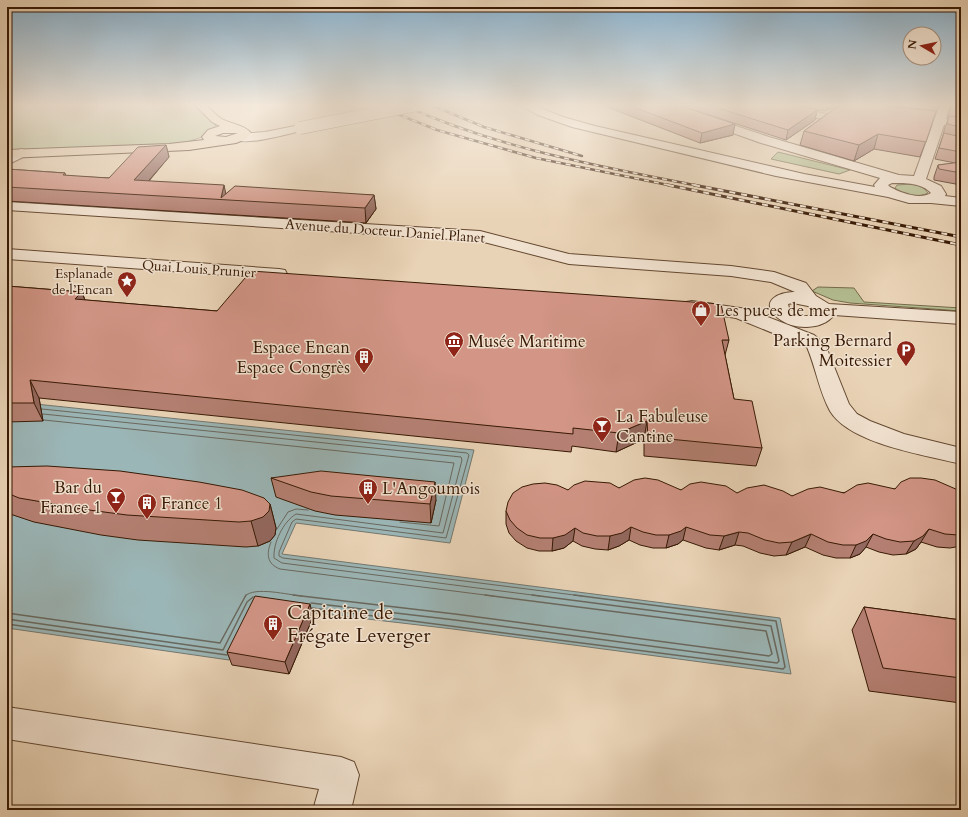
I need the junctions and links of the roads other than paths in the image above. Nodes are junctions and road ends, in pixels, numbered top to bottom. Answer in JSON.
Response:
{"nodes":[{"id":1,"x":183,"y":143,"type":"edge"},
{"id":2,"x":653,"y":143,"type":"edge"},
{"id":3,"x":777,"y":143,"type":"edge"},
{"id":4,"x":793,"y":143,"type":"edge"},
{"id":5,"x":932,"y":143,"type":"edge"},
{"id":6,"x":788,"y":147,"type":"junction"},
{"id":7,"x":748,"y":150,"type":"dead end"},
{"id":8,"x":21,"y":153,"type":"junction"},
{"id":9,"x":7,"y":154,"type":"edge"},
{"id":10,"x":773,"y":157,"type":"dead end"},
{"id":11,"x":7,"y":161,"type":"edge"},
{"id":12,"x":917,"y":181,"type":"junction"},
{"id":13,"x":888,"y":184,"type":"junction"},
{"id":14,"x":935,"y":195,"type":"junction"},
{"id":15,"x":961,"y":198,"type":"edge"},
{"id":16,"x":961,"y":202,"type":"edge"},
{"id":17,"x":7,"y":206,"type":"edge"},
{"id":18,"x":12,"y":254,"type":"edge"},
{"id":19,"x":760,"y":275,"type":"junction"},
{"id":20,"x":298,"y":276,"type":"edge"},
{"id":21,"x":788,"y":298,"type":"junction"},
{"id":22,"x":817,"y":304,"type":"junction"},
{"id":23,"x":673,"y":305,"type":"edge"},
{"id":24,"x":961,"y":318,"type":"edge"},
{"id":25,"x":796,"y":327,"type":"junction"},
{"id":26,"x":961,"y":456,"type":"edge"},
{"id":27,"x":7,"y":723,"type":"edge"},
{"id":28,"x":332,"y":810,"type":"edge"}],
"edges":[{"from":1,"to":8,"type":"main road"},
{"from":2,"to":13,"type":"street"},
{"from":3,"to":6,"type":"street"},
{"from":4,"to":6,"type":"street"},
{"from":5,"to":12,"type":"street"},
{"from":6,"to":13,"type":"street"},
{"from":7,"to":10,"type":"street"},
{"from":8,"to":9,"type":"main road"},
{"from":8,"to":11,"type":"street"},
{"from":12,"to":13,"type":"street"},
{"from":12,"to":14,"type":"street"},
{"from":13,"to":14,"type":"street"},
{"from":14,"to":15,"type":"street"},
{"from":14,"to":16,"type":"street"},
{"from":17,"to":19,"type":"street","name":"Avenue du Docteur Daniel Planet"},
{"from":18,"to":20,"type":"street","name":"Quai Louis Prunier"},
{"from":19,"to":21,"type":"street","name":"Avenue du Docteur Daniel Planet"},
{"from":19,"to":22,"type":"street","name":"Avenue du Docteur Daniel Planet"},
{"from":21,"to":22,"type":"street"},
{"from":21,"to":25,"type":"street"},
{"from":22,"to":24,"type":"street"},
{"from":22,"to":25,"type":"street"},
{"from":23,"to":25,"type":"street"},
{"from":25,"to":26,"type":"street"},
{"from":27,"to":28,"type":"street"}]}
